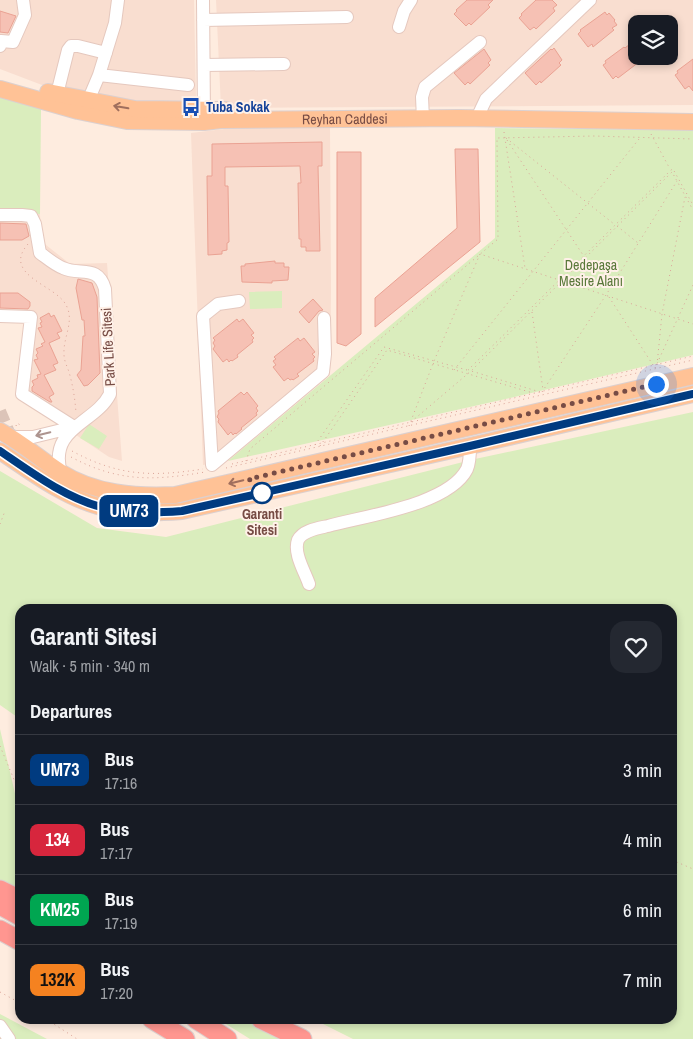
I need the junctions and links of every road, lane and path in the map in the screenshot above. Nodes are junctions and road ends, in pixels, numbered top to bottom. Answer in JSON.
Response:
{"nodes":[{"id":1,"x":23,"y":0,"type":"edge"},
{"id":2,"x":118,"y":0,"type":"edge"},
{"id":3,"x":203,"y":0,"type":"edge"},
{"id":4,"x":411,"y":0,"type":"edge"},
{"id":5,"x":590,"y":0,"type":"edge"},
{"id":6,"x":347,"y":17,"type":"dead end"},
{"id":7,"x":203,"y":20,"type":"junction"},
{"id":8,"x":399,"y":27,"type":"dead end"},
{"id":9,"x":0,"y":42,"type":"edge"},
{"id":10,"x":480,"y":42,"type":"dead end"},
{"id":11,"x":106,"y":53,"type":"junction"},
{"id":12,"x":284,"y":64,"type":"dead end"},
{"id":13,"x":204,"y":65,"type":"junction"},
{"id":14,"x":99,"y":75,"type":"junction"},
{"id":15,"x":0,"y":77,"type":"edge"},
{"id":16,"x":188,"y":85,"type":"dead end"},
{"id":17,"x":0,"y":88,"type":"edge"},
{"id":18,"x":57,"y":94,"type":"junction"},
{"id":19,"x":88,"y":100,"type":"junction"},
{"id":20,"x":693,"y":113,"type":"edge"},
{"id":21,"x":479,"y":114,"type":"junction"},
{"id":22,"x":422,"y":115,"type":"junction"},
{"id":23,"x":205,"y":116,"type":"junction"},
{"id":24,"x":502,"y":118,"type":"junction"},
{"id":25,"x":644,"y":120,"type":"junction"},
{"id":26,"x":693,"y":122,"type":"edge"},
{"id":27,"x":505,"y":138,"type":"junction"},
{"id":28,"x":639,"y":138,"type":"junction"},
{"id":29,"x":653,"y":138,"type":"junction"},
{"id":30,"x":693,"y":139,"type":"edge"},
{"id":31,"x":670,"y":170,"type":"junction"},
{"id":32,"x":672,"y":172,"type":"junction"},
{"id":33,"x":677,"y":182,"type":"junction"},
{"id":34,"x":685,"y":196,"type":"junction"},
{"id":35,"x":588,"y":202,"type":"junction"},
{"id":36,"x":693,"y":205,"type":"edge"},
{"id":37,"x":693,"y":210,"type":"edge"},
{"id":38,"x":0,"y":215,"type":"edge"},
{"id":39,"x":615,"y":224,"type":"junction"},
{"id":40,"x":618,"y":226,"type":"junction"},
{"id":41,"x":566,"y":230,"type":"junction"},
{"id":42,"x":37,"y":234,"type":"junction"},
{"id":43,"x":639,"y":243,"type":"junction"},
{"id":44,"x":480,"y":254,"type":"junction"},
{"id":45,"x":583,"y":255,"type":"junction"},
{"id":46,"x":585,"y":259,"type":"junction"},
{"id":47,"x":526,"y":270,"type":"junction"},
{"id":48,"x":532,"y":272,"type":"junction"},
{"id":49,"x":557,"y":280,"type":"junction"},
{"id":50,"x":562,"y":281,"type":"junction"},
{"id":51,"x":693,"y":285,"type":"edge"},
{"id":52,"x":606,"y":295,"type":"junction"},
{"id":53,"x":609,"y":296,"type":"junction"},
{"id":54,"x":239,"y":301,"type":"dead end"},
{"id":55,"x":532,"y":311,"type":"junction"},
{"id":56,"x":662,"y":314,"type":"junction"},
{"id":57,"x":0,"y":316,"type":"edge"},
{"id":58,"x":324,"y":318,"type":"dead end"},
{"id":59,"x":677,"y":318,"type":"junction"},
{"id":60,"x":693,"y":324,"type":"edge"},
{"id":61,"x":693,"y":356,"type":"edge"},
{"id":62,"x":693,"y":360,"type":"edge"},
{"id":63,"x":434,"y":361,"type":"junction"},
{"id":64,"x":433,"y":364,"type":"junction"},
{"id":65,"x":657,"y":364,"type":"junction"},
{"id":66,"x":653,"y":365,"type":"junction"},
{"id":67,"x":457,"y":367,"type":"junction"},
{"id":68,"x":655,"y":369,"type":"junction"},
{"id":69,"x":454,"y":370,"type":"junction"},
{"id":70,"x":468,"y":370,"type":"junction"},
{"id":71,"x":471,"y":371,"type":"junction"},
{"id":72,"x":468,"y":374,"type":"junction"},
{"id":73,"x":693,"y":376,"type":"edge"},
{"id":74,"x":542,"y":392,"type":"junction"},
{"id":75,"x":535,"y":394,"type":"junction"},
{"id":76,"x":693,"y":394,"type":"edge"},
{"id":77,"x":540,"y":396,"type":"junction"},
{"id":78,"x":410,"y":423,"type":"junction"},
{"id":79,"x":76,"y":426,"type":"junction"},
{"id":80,"x":409,"y":426,"type":"junction"},
{"id":81,"x":9,"y":432,"type":"edge"},
{"id":82,"x":38,"y":436,"type":"junction"},
{"id":83,"x":322,"y":443,"type":"junction"},
{"id":84,"x":315,"y":445,"type":"junction"},
{"id":85,"x":470,"y":446,"type":"junction"},
{"id":86,"x":320,"y":447,"type":"junction"},
{"id":87,"x":60,"y":448,"type":"junction"},
{"id":88,"x":0,"y":451,"type":"tunnel mouth"},
{"id":89,"x":246,"y":460,"type":"junction"},
{"id":90,"x":244,"y":464,"type":"junction"},
{"id":91,"x":211,"y":468,"type":"junction"},
{"id":92,"x":61,"y":473,"type":"junction"},
{"id":93,"x":212,"y":488,"type":"junction"},
{"id":94,"x":5,"y":511,"type":"dead end"},
{"id":95,"x":0,"y":524,"type":"edge"},
{"id":96,"x":309,"y":584,"type":"dead end"},
{"id":97,"x":0,"y":746,"type":"edge"},
{"id":98,"x":15,"y":782,"type":"edge"},
{"id":99,"x":677,"y":862,"type":"edge"},
{"id":100,"x":693,"y":869,"type":"edge"},
{"id":101,"x":0,"y":890,"type":"edge"},
{"id":102,"x":15,"y":898,"type":"edge"},
{"id":103,"x":0,"y":905,"type":"edge"},
{"id":104,"x":15,"y":913,"type":"edge"},
{"id":105,"x":0,"y":930,"type":"edge"},
{"id":106,"x":15,"y":938,"type":"edge"},
{"id":107,"x":0,"y":992,"type":"edge"},
{"id":108,"x":15,"y":1001,"type":"edge"},
{"id":109,"x":54,"y":1024,"type":"edge"},
{"id":110,"x":160,"y":1024,"type":"edge"},
{"id":111,"x":204,"y":1024,"type":"edge"},
{"id":112,"x":271,"y":1024,"type":"edge"},
{"id":113,"x":0,"y":1026,"type":"edge"},
{"id":114,"x":9,"y":1039,"type":"edge"},
{"id":115,"x":77,"y":1039,"type":"edge"},
{"id":116,"x":185,"y":1039,"type":"edge"},
{"id":117,"x":226,"y":1039,"type":"edge"},
{"id":118,"x":302,"y":1039,"type":"edge"}],
"edges":[{"from":1,"to":9,"type":"street"},
{"from":2,"to":11,"type":"street"},
{"from":3,"to":7,"type":"street"},
{"from":4,"to":8,"type":"street"},
{"from":5,"to":21,"type":"street"},
{"from":6,"to":7,"type":"street"},
{"from":7,"to":13,"type":"street"},
{"from":10,"to":22,"type":"street"},
{"from":11,"to":14,"type":"street"},
{"from":11,"to":18,"type":"street"},
{"from":12,"to":13,"type":"street"},
{"from":13,"to":23,"type":"street"},
{"from":14,"to":16,"type":"street"},
{"from":14,"to":19,"type":"street"},
{"from":15,"to":18,"type":"main road","name":"Reyhan Caddesi"},
{"from":17,"to":23,"type":"main road","name":"Reyhan Caddesi"},
{"from":18,"to":19,"type":"main road","name":"Reyhan Caddesi"},
{"from":23,"to":19,"type":"main road","name":"Reyhan Caddesi","one_way":true},
{"from":20,"to":21,"type":"main road","name":"Reyhan Caddesi"},
{"from":21,"to":22,"type":"main road","name":"Reyhan Caddesi"},
{"from":21,"to":24,"type":"main road","name":"Reyhan Caddesi"},
{"from":22,"to":23,"type":"main road","name":"Reyhan Caddesi"},
{"from":24,"to":25,"type":"main road","name":"Reyhan Caddesi"},
{"from":24,"to":27,"type":"path"},
{"from":25,"to":26,"type":"main road","name":"Reyhan Caddesi"},
{"from":25,"to":29,"type":"path"},
{"from":27,"to":28,"type":"path"},
{"from":27,"to":35,"type":"path"},
{"from":27,"to":41,"type":"path"},
{"from":27,"to":44,"type":"path"},
{"from":27,"to":47,"type":"path"},
{"from":28,"to":29,"type":"path"},
{"from":28,"to":35,"type":"path"},
{"from":29,"to":30,"type":"path"},
{"from":29,"to":31,"type":"path"},
{"from":31,"to":32,"type":"path"},
{"from":31,"to":36,"type":"path"},
{"from":31,"to":39,"type":"path"},
{"from":32,"to":33,"type":"path"},
{"from":32,"to":40,"type":"path"},
{"from":33,"to":34,"type":"path"},
{"from":33,"to":43,"type":"path"},
{"from":34,"to":37,"type":"path"},
{"from":34,"to":56,"type":"path"},
{"from":35,"to":39,"type":"path"},
{"from":35,"to":41,"type":"path"},
{"from":38,"to":42,"type":"street","name":"Park Life Sitesi"},
{"from":39,"to":40,"type":"path"},
{"from":39,"to":45,"type":"path"},
{"from":40,"to":43,"type":"path"},
{"from":40,"to":46,"type":"path"},
{"from":41,"to":45,"type":"path"},
{"from":41,"to":48,"type":"path"},
{"from":42,"to":79,"type":"path"},
{"from":42,"to":79,"type":"street","name":"Park Life Sitesi"},
{"from":43,"to":52,"type":"path"},
{"from":44,"to":47,"type":"path"},
{"from":44,"to":63,"type":"path"},
{"from":44,"to":89,"type":"path"},
{"from":45,"to":46,"type":"path"},
{"from":45,"to":49,"type":"path"},
{"from":46,"to":50,"type":"path"},
{"from":47,"to":48,"type":"path"},
{"from":48,"to":49,"type":"path"},
{"from":48,"to":67,"type":"path"},
{"from":49,"to":50,"type":"path"},
{"from":49,"to":70,"type":"path"},
{"from":50,"to":52,"type":"path"},
{"from":50,"to":55,"type":"path"},
{"from":51,"to":59,"type":"path"},
{"from":52,"to":53,"type":"path"},
{"from":52,"to":74,"type":"path"},
{"from":53,"to":56,"type":"path"},
{"from":53,"to":66,"type":"path"},
{"from":54,"to":91,"type":"street"},
{"from":55,"to":71,"type":"path"},
{"from":55,"to":74,"type":"path"},
{"from":56,"to":59,"type":"path"},
{"from":56,"to":65,"type":"path"},
{"from":57,"to":79,"type":"street"},
{"from":58,"to":91,"type":"street"},
{"from":59,"to":60,"type":"path"},
{"from":59,"to":65,"type":"path"},
{"from":61,"to":65,"type":"path"},
{"from":62,"to":68,"type":"path"},
{"from":63,"to":64,"type":"path"},
{"from":63,"to":67,"type":"path"},
{"from":63,"to":84,"type":"path"},
{"from":64,"to":69,"type":"path"},
{"from":64,"to":78,"type":"path"},
{"from":64,"to":83,"type":"path"},
{"from":65,"to":66,"type":"path"},
{"from":65,"to":68,"type":"path"},
{"from":66,"to":68,"type":"path"},
{"from":66,"to":74,"type":"path"},
{"from":67,"to":69,"type":"path"},
{"from":67,"to":70,"type":"path"},
{"from":68,"to":77,"type":"path"},
{"from":69,"to":72,"type":"path"},
{"from":70,"to":71,"type":"path"},
{"from":71,"to":72,"type":"path"},
{"from":71,"to":74,"type":"path"},
{"from":72,"to":75,"type":"path"},
{"from":72,"to":78,"type":"path"},
{"from":73,"to":93,"type":"main road","one_way":true},
{"from":74,"to":75,"type":"path"},
{"from":74,"to":77,"type":"path"},
{"from":75,"to":77,"type":"path"},
{"from":75,"to":78,"type":"path"},
{"from":76,"to":85,"type":"main road"},
{"from":77,"to":80,"type":"path"},
{"from":78,"to":80,"type":"path"},
{"from":78,"to":83,"type":"path"},
{"from":79,"to":82,"type":"street","one_way":true},
{"from":79,"to":87,"type":"street"},
{"from":80,"to":86,"type":"path"},
{"from":81,"to":82,"type":"street"},
{"from":81,"to":82,"type":"path"},
{"from":81,"to":92,"type":"main road"},
{"from":83,"to":84,"type":"path"},
{"from":83,"to":86,"type":"path"},
{"from":84,"to":89,"type":"path"},
{"from":85,"to":88,"type":"main road"},
{"from":85,"to":96,"type":"street"},
{"from":86,"to":90,"type":"path"},
{"from":87,"to":91,"type":"path"},
{"from":87,"to":91,"type":"path"},
{"from":87,"to":92,"type":"street"},
{"from":89,"to":90,"type":"path"},
{"from":89,"to":91,"type":"path"},
{"from":90,"to":91,"type":"path"},
{"from":91,"to":93,"type":"street"},
{"from":92,"to":93,"type":"main road"},
{"from":94,"to":95,"type":"path"},
{"from":97,"to":98,"type":"path"},
{"from":99,"to":100,"type":"path"},
{"from":101,"to":102,"type":"highway"},
{"from":103,"to":104,"type":"highway"},
{"from":105,"to":106,"type":"highway"},
{"from":107,"to":108,"type":"path"},
{"from":109,"to":115,"type":"path"},
{"from":110,"to":116,"type":"highway"},
{"from":111,"to":117,"type":"highway"},
{"from":112,"to":118,"type":"highway"},
{"from":113,"to":114,"type":"street"}]}
